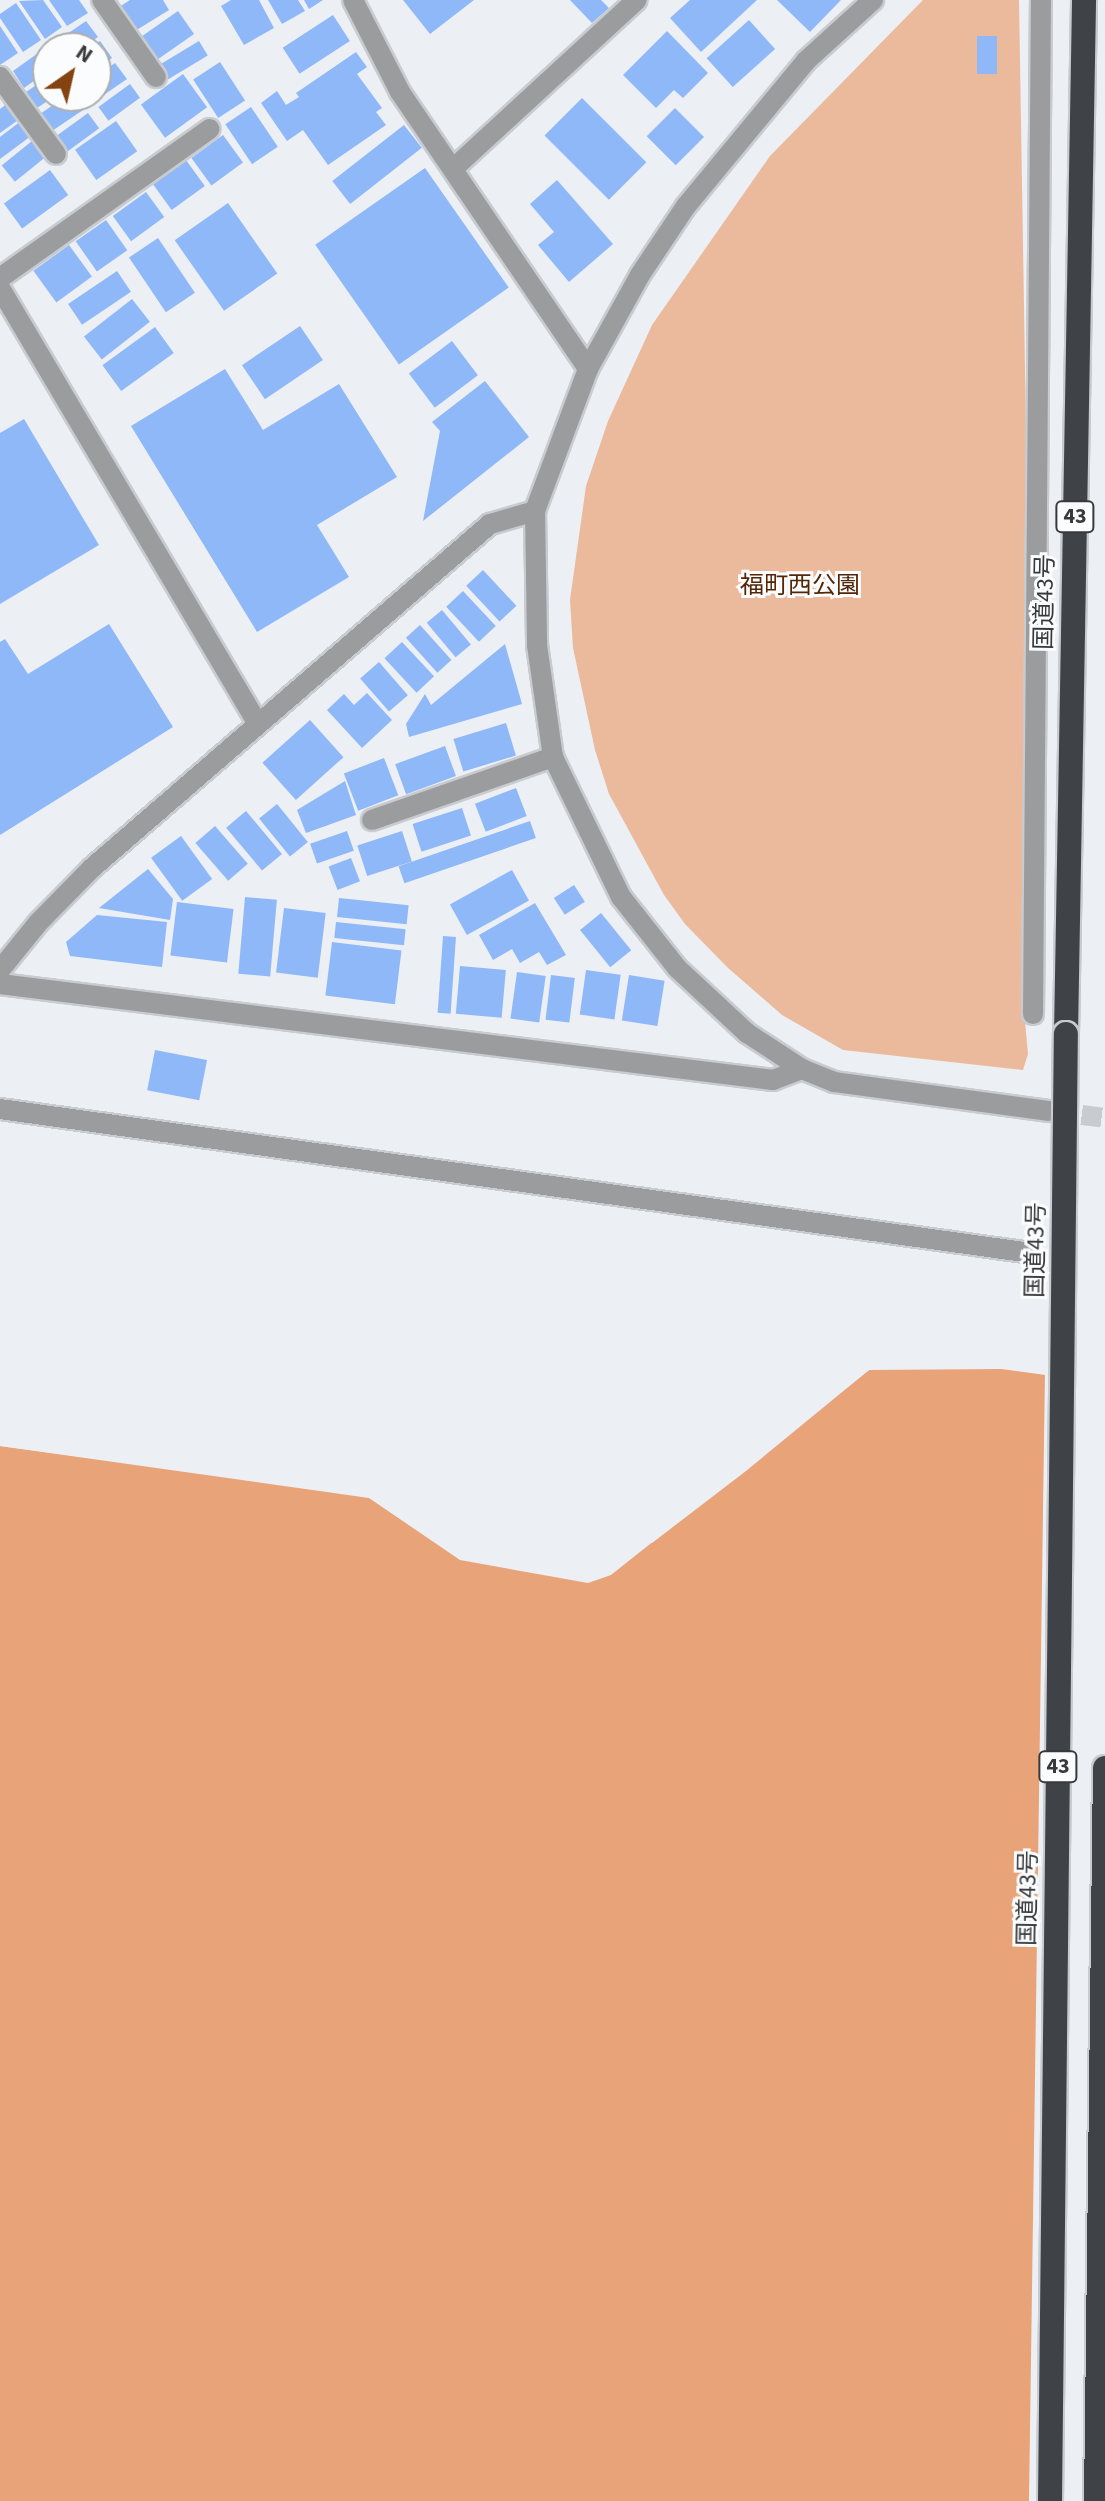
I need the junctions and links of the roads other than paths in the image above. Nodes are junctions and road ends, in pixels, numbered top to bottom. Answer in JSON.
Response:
{"nodes":[{"id":1,"x":102,"y":0,"type":"edge"},
{"id":2,"x":637,"y":0,"type":"edge"},
{"id":3,"x":873,"y":0,"type":"edge"},
{"id":4,"x":1041,"y":0,"type":"edge"},
{"id":5,"x":1084,"y":0,"type":"edge"},
{"id":6,"x":355,"y":1,"type":"edge"},
{"id":7,"x":0,"y":77,"type":"edge"},
{"id":8,"x":156,"y":77,"type":"dead end"},
{"id":9,"x":210,"y":129,"type":"dead end"},
{"id":10,"x":56,"y":154,"type":"dead end"},
{"id":11,"x":454,"y":168,"type":"junction"},
{"id":12,"x":0,"y":278,"type":"edge"},
{"id":13,"x":0,"y":288,"type":"edge"},
{"id":14,"x":588,"y":369,"type":"junction"},
{"id":15,"x":535,"y":511,"type":"junction"},
{"id":16,"x":258,"y":724,"type":"junction"},
{"id":17,"x":553,"y":757,"type":"junction"},
{"id":18,"x":372,"y":820,"type":"dead end"},
{"id":19,"x":0,"y":970,"type":"edge"},
{"id":20,"x":0,"y":984,"type":"edge"},
{"id":21,"x":1033,"y":1014,"type":"dead end"},
{"id":22,"x":802,"y":1069,"type":"junction"},
{"id":23,"x":0,"y":1109,"type":"edge"},
{"id":24,"x":1049,"y":1111,"type":"tunnel mouth"},
{"id":25,"x":23,"y":1112,"type":"junction"},
{"id":26,"x":0,"y":1116,"type":"edge"},
{"id":27,"x":1024,"y":1252,"type":"dead end"},
{"id":28,"x":1105,"y":1768,"type":"edge"},
{"id":29,"x":1050,"y":2501,"type":"edge"},
{"id":30,"x":1096,"y":2501,"type":"edge"}],
"edges":[{"from":1,"to":8,"type":"street"},
{"from":2,"to":11,"type":"street"},
{"from":3,"to":14,"type":"street"},
{"from":4,"to":21,"type":"street"},
{"from":5,"to":29,"type":"highway","name":"国道43号","number":"43","bridge":true},
{"from":6,"to":11,"type":"street"},
{"from":7,"to":10,"type":"street"},
{"from":9,"to":12,"type":"street"},
{"from":11,"to":14,"type":"street"},
{"from":13,"to":16,"type":"street"},
{"from":14,"to":15,"type":"street"},
{"from":15,"to":16,"type":"street"},
{"from":15,"to":17,"type":"street"},
{"from":16,"to":19,"type":"street"},
{"from":17,"to":18,"type":"street"},
{"from":17,"to":22,"type":"street"},
{"from":20,"to":22,"type":"street"},
{"from":22,"to":24,"type":"street"},
{"from":23,"to":25,"type":"street"},
{"from":25,"to":26,"type":"street"},
{"from":25,"to":27,"type":"street"},
{"from":28,"to":30,"type":"highway","number":"43"}]}
